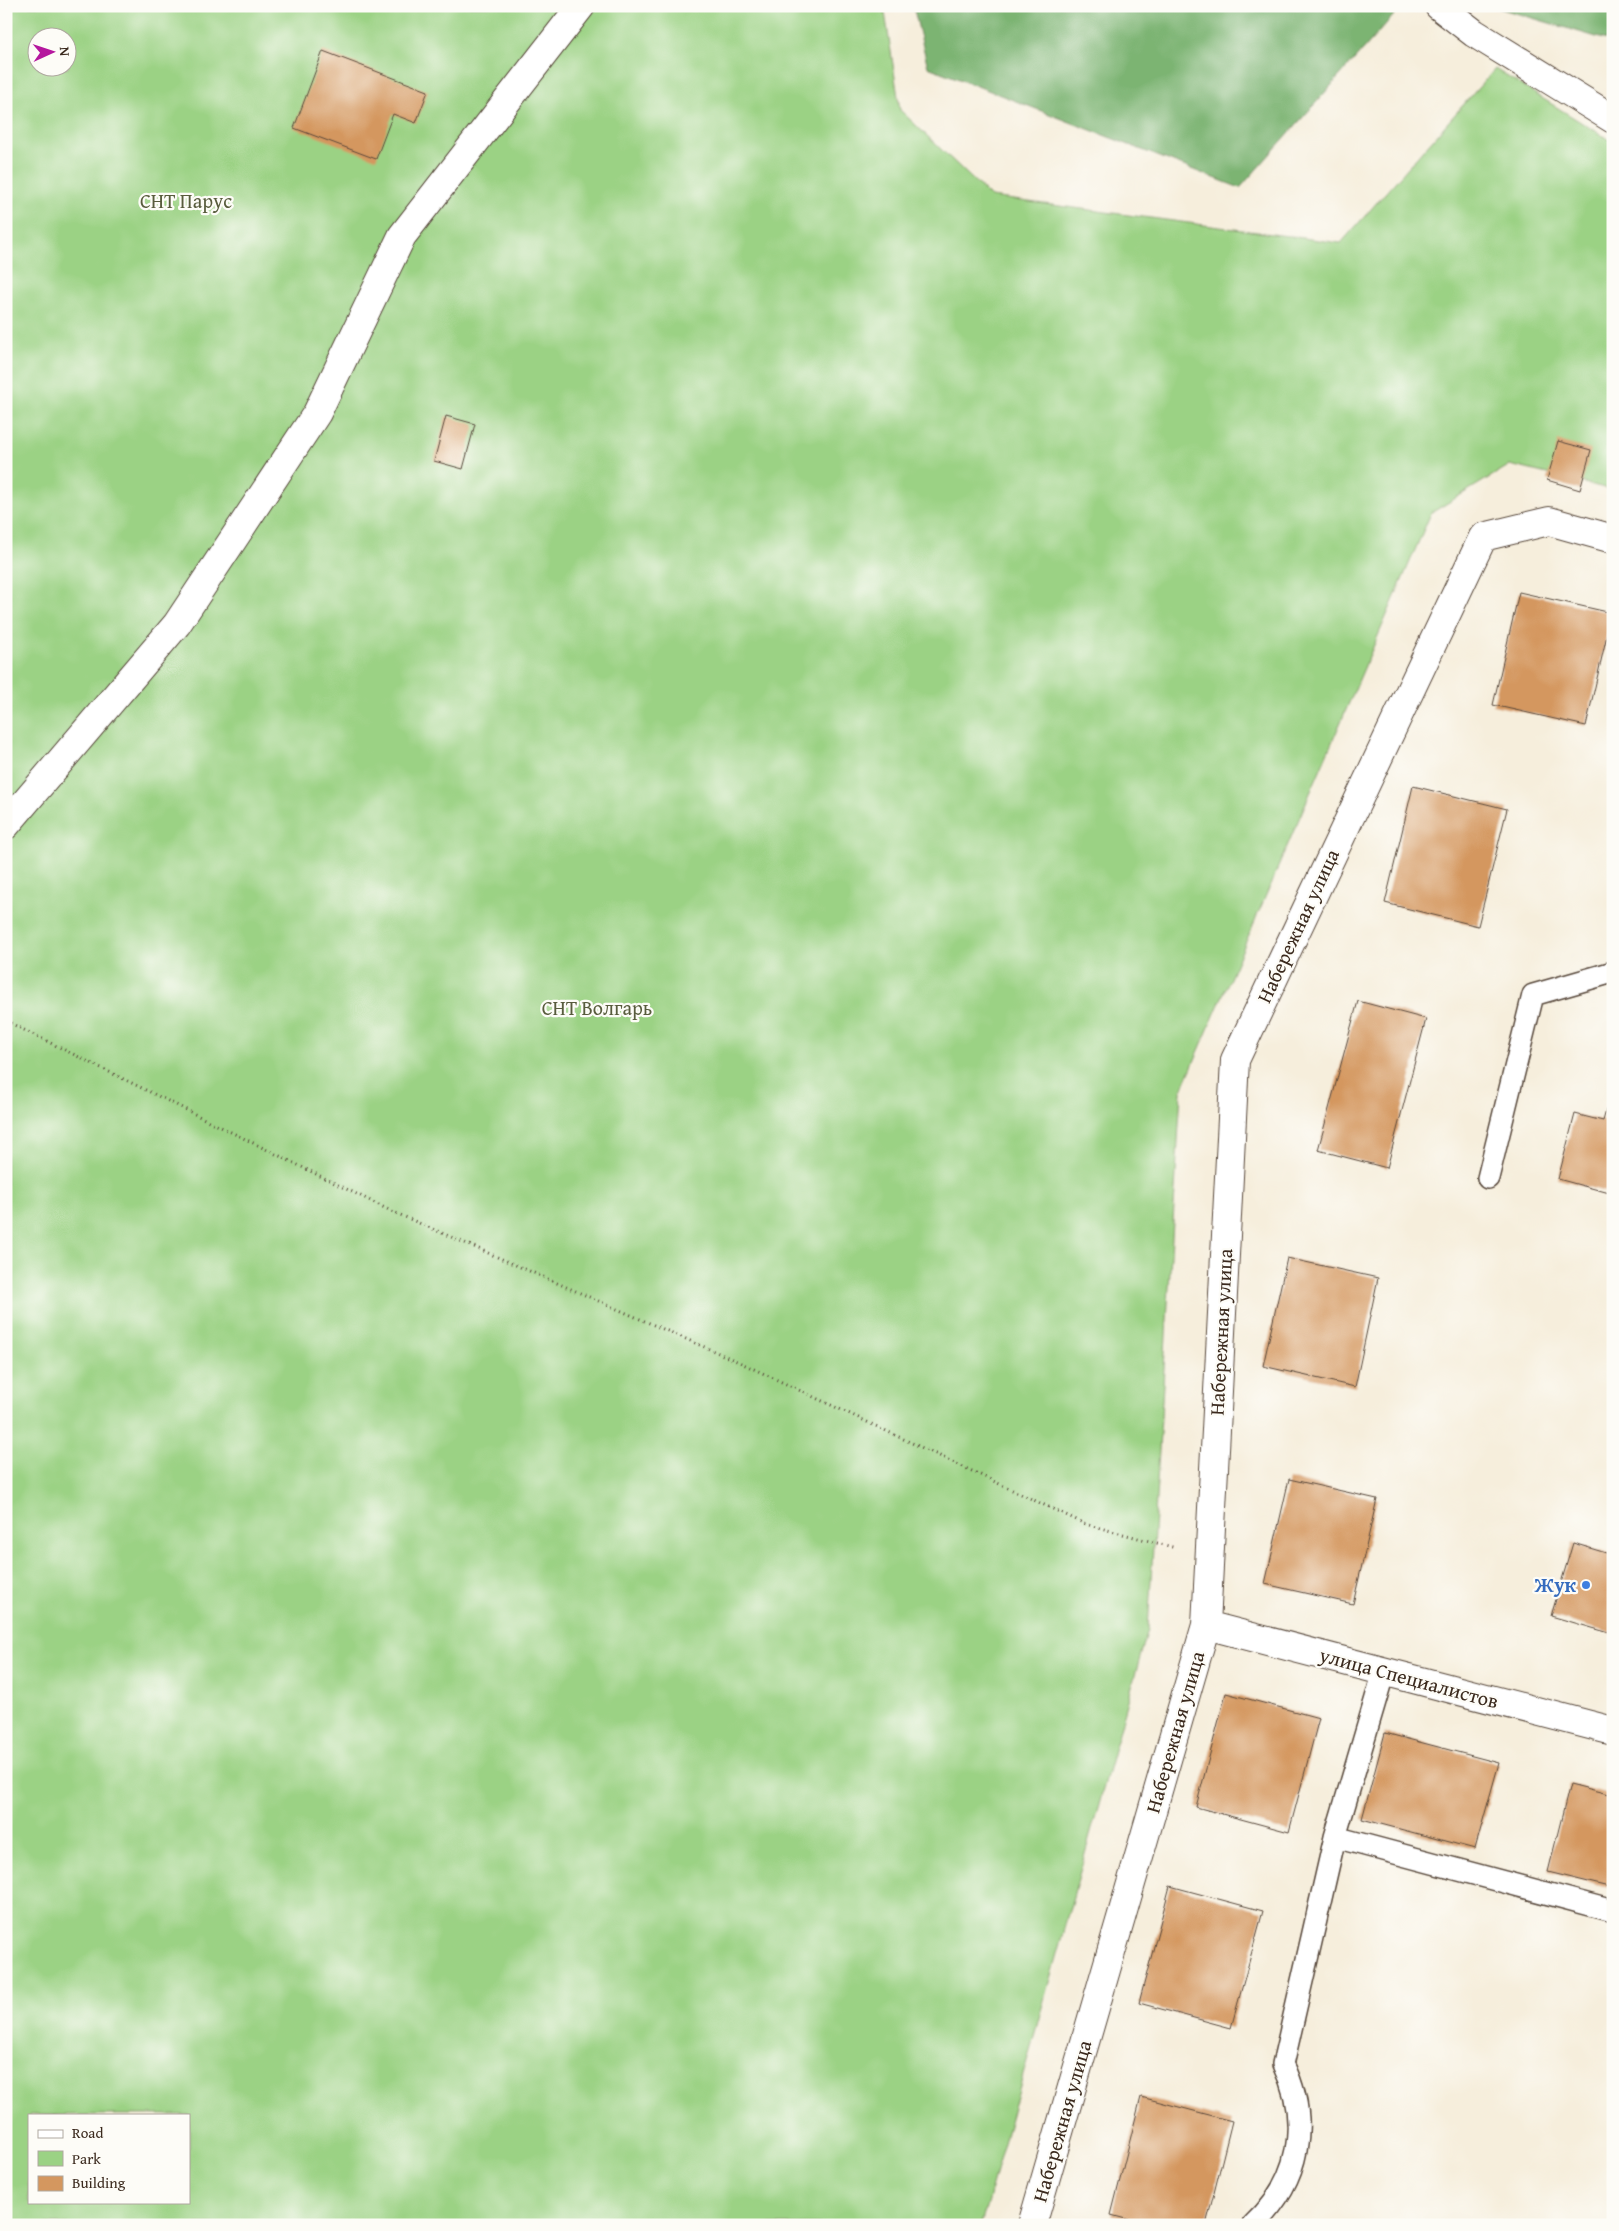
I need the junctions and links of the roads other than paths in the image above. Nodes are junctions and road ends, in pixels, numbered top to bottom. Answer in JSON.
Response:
{"nodes":[{"id":1,"x":581,"y":6,"type":"edge"},
{"id":2,"x":1439,"y":6,"type":"edge"},
{"id":3,"x":1613,"y":119,"type":"edge"},
{"id":4,"x":1613,"y":539,"type":"edge"},
{"id":5,"x":6,"y":825,"type":"edge"},
{"id":6,"x":1613,"y":972,"type":"edge"},
{"id":7,"x":1488,"y":1178,"type":"dead end"},
{"id":8,"x":1206,"y":1625,"type":"junction"},
{"id":9,"x":1384,"y":1671,"type":"junction"},
{"id":10,"x":1613,"y":1731,"type":"edge"},
{"id":11,"x":1335,"y":1838,"type":"junction"},
{"id":12,"x":1613,"y":1911,"type":"edge"},
{"id":13,"x":1032,"y":2225,"type":"edge"},
{"id":14,"x":1253,"y":2225,"type":"edge"}],
"edges":[{"from":1,"to":5,"type":"street"},
{"from":2,"to":3,"type":"street"},
{"from":4,"to":8,"type":"street","name":"Набережная улица"},
{"from":6,"to":7,"type":"lane"},
{"from":8,"to":9,"type":"street","name":"улица Специалистов"},
{"from":8,"to":13,"type":"street","name":"Набережная улица"},
{"from":9,"to":10,"type":"street","name":"улица Специалистов"},
{"from":9,"to":11,"type":"lane"},
{"from":11,"to":12,"type":"lane"},
{"from":11,"to":14,"type":"lane"}]}
